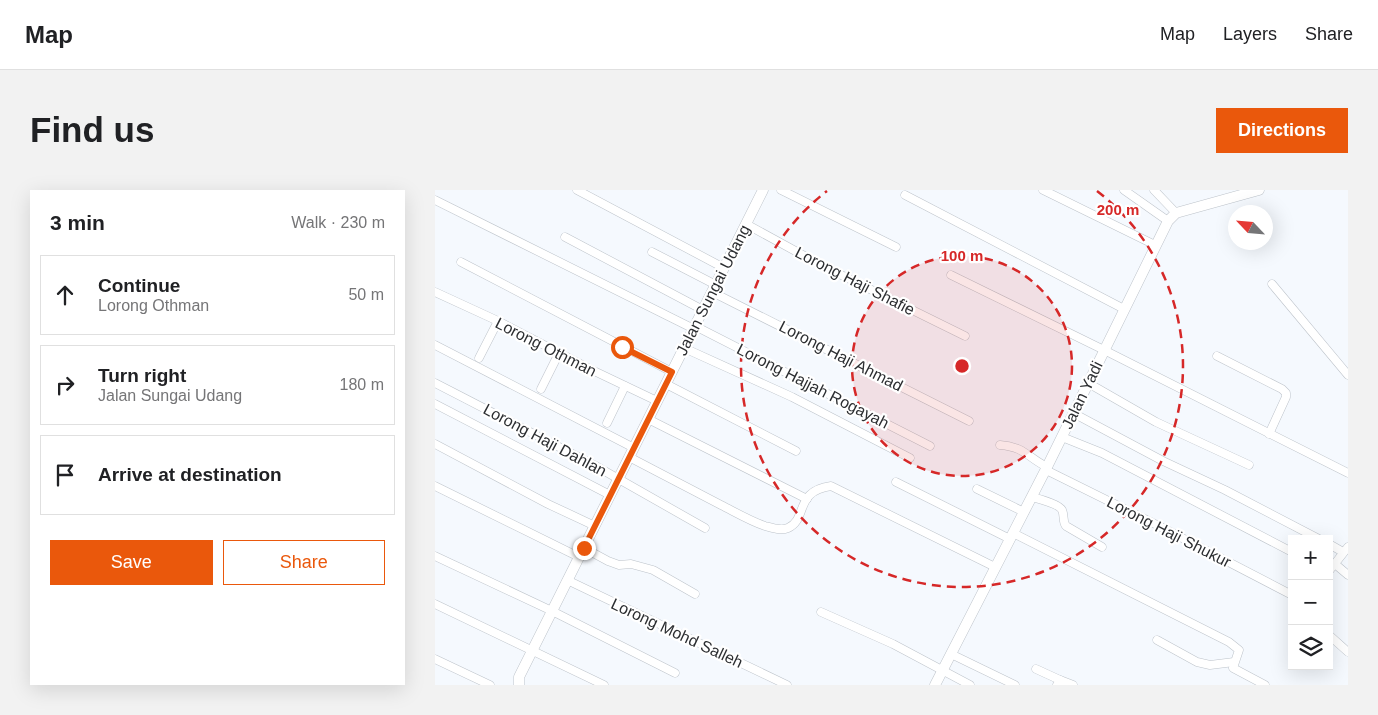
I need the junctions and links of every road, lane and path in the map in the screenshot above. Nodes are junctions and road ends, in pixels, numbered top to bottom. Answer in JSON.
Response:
{"nodes":[{"id":1,"x":577,"y":190,"type":"edge"},
{"id":2,"x":763,"y":190,"type":"edge"},
{"id":3,"x":781,"y":190,"type":"edge"},
{"id":4,"x":1043,"y":190,"type":"edge"},
{"id":5,"x":1124,"y":190,"type":"edge"},
{"id":6,"x":1154,"y":190,"type":"edge"},
{"id":7,"x":1259,"y":190,"type":"edge"},
{"id":8,"x":905,"y":195,"type":"dead end"},
{"id":9,"x":435,"y":200,"type":"edge"},
{"id":10,"x":1176,"y":213,"type":"junction"},
{"id":11,"x":1169,"y":221,"type":"junction"},
{"id":12,"x":747,"y":224,"type":"junction"},
{"id":13,"x":565,"y":237,"type":"dead end"},
{"id":14,"x":1155,"y":246,"type":"junction"},
{"id":15,"x":896,"y":247,"type":"dead end"},
{"id":16,"x":652,"y":252,"type":"dead end"},
{"id":17,"x":461,"y":262,"type":"dead end"},
{"id":18,"x":724,"y":268,"type":"junction"},
{"id":19,"x":951,"y":275,"type":"dead end"},
{"id":20,"x":1273,"y":284,"type":"dead end"},
{"id":21,"x":714,"y":288,"type":"junction"},
{"id":22,"x":435,"y":292,"type":"edge"},
{"id":23,"x":1124,"y":309,"type":"junction"},
{"id":24,"x":703,"y":310,"type":"junction"},
{"id":25,"x":498,"y":321,"type":"junction"},
{"id":26,"x":694,"y":327,"type":"junction"},
{"id":27,"x":965,"y":336,"type":"dead end"},
{"id":28,"x":435,"y":345,"type":"edge"},
{"id":29,"x":684,"y":348,"type":"junction"},
{"id":30,"x":1104,"y":350,"type":"junction"},
{"id":31,"x":559,"y":353,"type":"junction"},
{"id":32,"x":1217,"y":356,"type":"dead end"},
{"id":33,"x":479,"y":358,"type":"dead end"},
{"id":34,"x":672,"y":372,"type":"junction"},
{"id":35,"x":1348,"y":375,"type":"edge"},
{"id":36,"x":435,"y":383,"type":"edge"},
{"id":37,"x":1088,"y":383,"type":"junction"},
{"id":38,"x":666,"y":384,"type":"junction"},
{"id":39,"x":625,"y":386,"type":"junction"},
{"id":40,"x":541,"y":389,"type":"dead end"},
{"id":41,"x":657,"y":402,"type":"junction"},
{"id":42,"x":435,"y":404,"type":"edge"},
{"id":43,"x":1073,"y":414,"type":"junction"},
{"id":44,"x":648,"y":419,"type":"junction"},
{"id":45,"x":969,"y":421,"type":"dead end"},
{"id":46,"x":607,"y":423,"type":"dead end"},
{"id":47,"x":1269,"y":434,"type":"junction"},
{"id":48,"x":1062,"y":437,"type":"junction"},
{"id":49,"x":435,"y":444,"type":"edge"},
{"id":50,"x":1000,"y":445,"type":"dead end"},
{"id":51,"x":930,"y":446,"type":"dead end"},
{"id":52,"x":634,"y":448,"type":"junction"},
{"id":53,"x":796,"y":451,"type":"dead end"},
{"id":54,"x":629,"y":458,"type":"junction"},
{"id":55,"x":910,"y":458,"type":"dead end"},
{"id":56,"x":1249,"y":465,"type":"dead end"},
{"id":57,"x":1047,"y":468,"type":"junction"},
{"id":58,"x":1348,"y":473,"type":"edge"},
{"id":59,"x":618,"y":479,"type":"junction"},
{"id":60,"x":896,"y":482,"type":"dead end"},
{"id":61,"x":435,"y":486,"type":"edge"},
{"id":62,"x":977,"y":489,"type":"dead end"},
{"id":63,"x":610,"y":495,"type":"junction"},
{"id":64,"x":1032,"y":497,"type":"junction"},
{"id":65,"x":807,"y":499,"type":"junction"},
{"id":66,"x":1024,"y":512,"type":"junction"},
{"id":67,"x":595,"y":526,"type":"junction"},
{"id":68,"x":705,"y":528,"type":"dead end"},
{"id":69,"x":1311,"y":535,"type":"edge"},
{"id":70,"x":1011,"y":536,"type":"junction"},
{"id":71,"x":1333,"y":545,"type":"edge"},
{"id":72,"x":1102,"y":547,"type":"dead end"},
{"id":73,"x":1346,"y":547,"type":"edge"},
{"id":74,"x":584,"y":548,"type":"junction"},
{"id":75,"x":1288,"y":550,"type":"edge"},
{"id":76,"x":435,"y":556,"type":"edge"},
{"id":77,"x":579,"y":558,"type":"junction"},
{"id":78,"x":1335,"y":564,"type":"junction"},
{"id":79,"x":995,"y":566,"type":"junction"},
{"id":80,"x":1333,"y":566,"type":"edge"},
{"id":81,"x":1348,"y":575,"type":"edge"},
{"id":82,"x":567,"y":580,"type":"junction"},
{"id":83,"x":1288,"y":593,"type":"edge"},
{"id":84,"x":695,"y":594,"type":"dead end"},
{"id":85,"x":435,"y":604,"type":"edge"},
{"id":86,"x":552,"y":611,"type":"junction"},
{"id":87,"x":821,"y":612,"type":"dead end"},
{"id":88,"x":1333,"y":639,"type":"edge"},
{"id":89,"x":1157,"y":640,"type":"dead end"},
{"id":90,"x":533,"y":650,"type":"junction"},
{"id":91,"x":1348,"y":652,"type":"edge"},
{"id":92,"x":951,"y":654,"type":"junction"},
{"id":93,"x":435,"y":659,"type":"edge"},
{"id":94,"x":1234,"y":662,"type":"junction"},
{"id":95,"x":1036,"y":669,"type":"dead end"},
{"id":96,"x":942,"y":671,"type":"junction"},
{"id":97,"x":675,"y":673,"type":"dead end"},
{"id":98,"x":1059,"y":682,"type":"edge"},
{"id":99,"x":490,"y":685,"type":"edge"},
{"id":100,"x":519,"y":685,"type":"edge"},
{"id":101,"x":604,"y":685,"type":"edge"},
{"id":102,"x":787,"y":685,"type":"edge"},
{"id":103,"x":935,"y":685,"type":"edge"},
{"id":104,"x":970,"y":685,"type":"edge"},
{"id":105,"x":1015,"y":685,"type":"edge"},
{"id":106,"x":1073,"y":685,"type":"edge"},
{"id":107,"x":1265,"y":685,"type":"edge"}],
"edges":[{"from":1,"to":18,"type":"street"},
{"from":2,"to":12,"type":"street","name":"Jalan Sungai Udang"},
{"from":3,"to":15,"type":"street"},
{"from":4,"to":14,"type":"street"},
{"from":5,"to":11,"type":"street"},
{"from":6,"to":10,"type":"street"},
{"from":7,"to":10,"type":"street"},
{"from":8,"to":23,"type":"street"},
{"from":9,"to":26,"type":"street","name":"Lorong Hajjah Rogayah"},
{"from":10,"to":11,"type":"street","name":"Jalan Yadi"},
{"from":11,"to":14,"type":"street","name":"Jalan Yadi"},
{"from":12,"to":18,"type":"street","name":"Jalan Sungai Udang"},
{"from":12,"to":27,"type":"street","name":"Lorong Haji Shafie"},
{"from":13,"to":24,"type":"street"},
{"from":14,"to":23,"type":"street","name":"Jalan Yadi"},
{"from":16,"to":21,"type":"street","name":"Lorong Haji Ahmad"},
{"from":17,"to":34,"type":"street"},
{"from":18,"to":21,"type":"street","name":"Jalan Sungai Udang"},
{"from":19,"to":30,"type":"street"},
{"from":20,"to":35,"type":"street"},
{"from":21,"to":24,"type":"street","name":"Jalan Sungai Udang"},
{"from":21,"to":45,"type":"street","name":"Lorong Haji Ahmad"},
{"from":22,"to":25,"type":"street","name":"Lorong Othman"},
{"from":23,"to":30,"type":"street","name":"Jalan Yadi"},
{"from":24,"to":26,"type":"street","name":"Jalan Sungai Udang"},
{"from":25,"to":31,"type":"street","name":"Lorong Othman"},
{"from":25,"to":33,"type":"street"},
{"from":26,"to":29,"type":"street","name":"Jalan Sungai Udang"},
{"from":26,"to":51,"type":"street","name":"Lorong Hajjah Rogayah"},
{"from":28,"to":52,"type":"street"},
{"from":29,"to":34,"type":"street","name":"Jalan Sungai Udang"},
{"from":29,"to":55,"type":"street"},
{"from":30,"to":37,"type":"street","name":"Jalan Yadi"},
{"from":30,"to":47,"type":"street"},
{"from":31,"to":39,"type":"street","name":"Lorong Othman"},
{"from":31,"to":40,"type":"street"},
{"from":32,"to":47,"type":"street"},
{"from":34,"to":38,"type":"street","name":"Jalan Sungai Udang"},
{"from":36,"to":59,"type":"street","name":"Lorong Haji Dahlan"},
{"from":37,"to":43,"type":"street","name":"Jalan Yadi"},
{"from":37,"to":56,"type":"street"},
{"from":38,"to":41,"type":"street","name":"Jalan Sungai Udang"},
{"from":38,"to":53,"type":"street"},
{"from":39,"to":41,"type":"street","name":"Lorong Othman"},
{"from":39,"to":46,"type":"street"},
{"from":41,"to":44,"type":"street","name":"Jalan Sungai Udang"},
{"from":42,"to":63,"type":"street"},
{"from":43,"to":48,"type":"street","name":"Jalan Yadi"},
{"from":43,"to":69,"type":"street"},
{"from":44,"to":52,"type":"street","name":"Jalan Sungai Udang"},
{"from":44,"to":65,"type":"street"},
{"from":47,"to":58,"type":"street"},
{"from":48,"to":57,"type":"street","name":"Jalan Yadi"},
{"from":48,"to":75,"type":"street"},
{"from":49,"to":67,"type":"street"},
{"from":50,"to":57,"type":"street","name":"Lorong Haji Shukur"},
{"from":52,"to":54,"type":"street","name":"Jalan Sungai Udang"},
{"from":54,"to":59,"type":"street","name":"Jalan Sungai Udang"},
{"from":54,"to":65,"type":"street"},
{"from":57,"to":64,"type":"street","name":"Jalan Yadi"},
{"from":57,"to":83,"type":"street","name":"Lorong Haji Shukur"},
{"from":59,"to":63,"type":"street","name":"Jalan Sungai Udang"},
{"from":59,"to":68,"type":"street","name":"Lorong Haji Dahlan"},
{"from":60,"to":70,"type":"street"},
{"from":61,"to":77,"type":"street"},
{"from":62,"to":66,"type":"street"},
{"from":63,"to":67,"type":"street","name":"Jalan Sungai Udang"},
{"from":64,"to":66,"type":"street","name":"Jalan Yadi"},
{"from":64,"to":72,"type":"street"},
{"from":65,"to":79,"type":"street"},
{"from":66,"to":70,"type":"street","name":"Jalan Yadi"},
{"from":67,"to":74,"type":"street","name":"Jalan Sungai Udang"},
{"from":70,"to":79,"type":"street","name":"Jalan Yadi"},
{"from":70,"to":94,"type":"street"},
{"from":71,"to":73,"type":"street"},
{"from":73,"to":78,"type":"street"},
{"from":74,"to":77,"type":"street","name":"Jalan Sungai Udang"},
{"from":74,"to":84,"type":"street"},
{"from":76,"to":86,"type":"street"},
{"from":77,"to":82,"type":"street","name":"Jalan Sungai Udang"},
{"from":78,"to":80,"type":"street"},
{"from":78,"to":81,"type":"street"},
{"from":79,"to":92,"type":"street","name":"Jalan Yadi"},
{"from":82,"to":86,"type":"street","name":"Jalan Sungai Udang"},
{"from":82,"to":102,"type":"street","name":"Lorong Mohd Salleh"},
{"from":85,"to":90,"type":"street"},
{"from":86,"to":90,"type":"street","name":"Jalan Sungai Udang"},
{"from":86,"to":97,"type":"street"},
{"from":87,"to":96,"type":"street"},
{"from":88,"to":91,"type":"street"},
{"from":89,"to":94,"type":"street"},
{"from":90,"to":100,"type":"street","name":"Jalan Sungai Udang"},
{"from":90,"to":101,"type":"street"},
{"from":92,"to":96,"type":"street","name":"Jalan Yadi"},
{"from":92,"to":105,"type":"street"},
{"from":93,"to":99,"type":"street"},
{"from":94,"to":107,"type":"street"},
{"from":95,"to":98,"type":"street"},
{"from":96,"to":103,"type":"street","name":"Jalan Yadi"},
{"from":96,"to":104,"type":"street"},
{"from":98,"to":106,"type":"street"}]}
